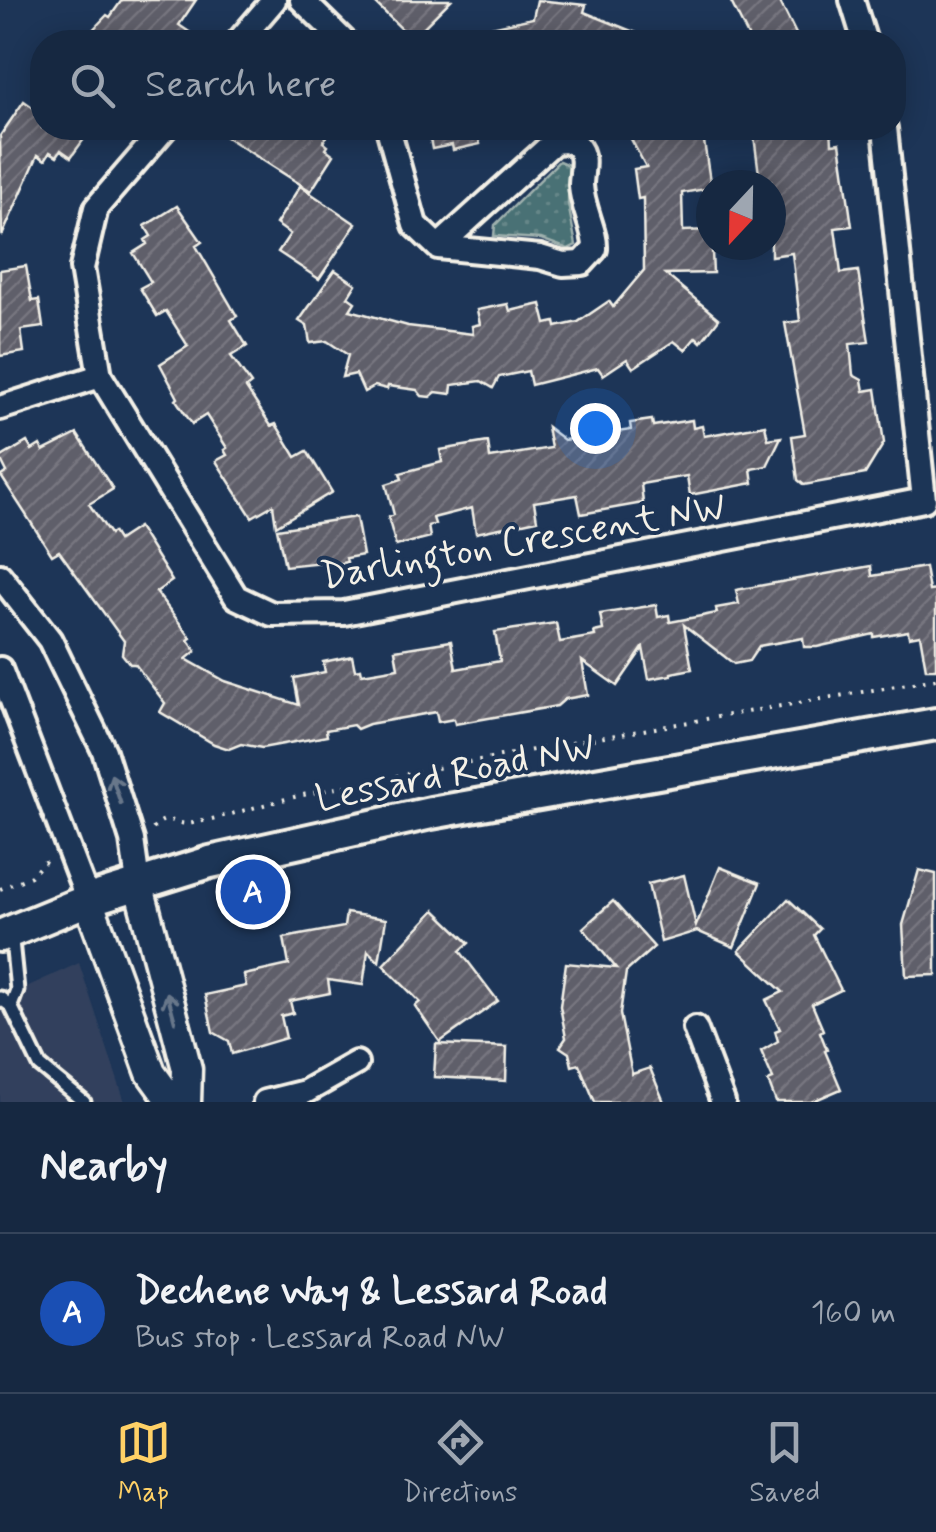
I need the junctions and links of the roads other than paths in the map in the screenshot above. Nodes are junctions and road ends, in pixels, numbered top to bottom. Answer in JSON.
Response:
{"nodes":[{"id":1,"x":274,"y":0,"type":"edge"},
{"id":2,"x":302,"y":0,"type":"edge"},
{"id":3,"x":852,"y":0,"type":"edge"},
{"id":4,"x":248,"y":30,"type":"edge"},
{"id":5,"x":333,"y":30,"type":"edge"},
{"id":6,"x":862,"y":30,"type":"edge"},
{"id":7,"x":155,"y":140,"type":"edge"},
{"id":8,"x":391,"y":140,"type":"edge"},
{"id":9,"x":886,"y":140,"type":"edge"},
{"id":10,"x":438,"y":248,"type":"junction"},
{"id":11,"x":100,"y":376,"type":"junction"},
{"id":12,"x":0,"y":408,"type":"edge"},
{"id":13,"x":0,"y":576,"type":"edge"},
{"id":14,"x":0,"y":669,"type":"edge"},
{"id":15,"x":936,"y":724,"type":"edge"},
{"id":16,"x":138,"y":883,"type":"junction"},
{"id":17,"x":88,"y":900,"type":"junction"},
{"id":18,"x":6,"y":934,"type":"edge"},
{"id":19,"x":5,"y":1002,"type":"edge"},
{"id":20,"x":695,"y":1028,"type":"dead end"},
{"id":21,"x":356,"y":1063,"type":"dead end"},
{"id":22,"x":84,"y":1102,"type":"edge"},
{"id":23,"x":172,"y":1102,"type":"edge"},
{"id":24,"x":186,"y":1102,"type":"edge"},
{"id":25,"x":265,"y":1102,"type":"edge"},
{"id":26,"x":722,"y":1102,"type":"edge"}],
"edges":[{"from":1,"to":4,"type":"street"},
{"from":2,"to":5,"type":"street"},
{"from":3,"to":6,"type":"street"},
{"from":7,"to":11,"type":"street","name":"Darlington Crescent NW"},
{"from":8,"to":10,"type":"street"},
{"from":9,"to":11,"type":"street","name":"Darlington Crescent NW"},
{"from":10,"to":10,"type":"street"},
{"from":11,"to":12,"type":"street"},
{"from":16,"to":13,"type":"street","one_way":true},
{"from":14,"to":17,"type":"street"},
{"from":15,"to":16,"type":"main road","name":"Lessard Road NW"},
{"from":16,"to":17,"type":"main road","name":"Lessard Road NW"},
{"from":24,"to":16,"type":"street","one_way":true},
{"from":17,"to":18,"type":"main road","name":"Lessard Road NW"},
{"from":17,"to":23,"type":"street"},
{"from":18,"to":19,"type":"lane"},
{"from":19,"to":22,"type":"lane"},
{"from":20,"to":26,"type":"street"},
{"from":21,"to":25,"type":"street"}]}
